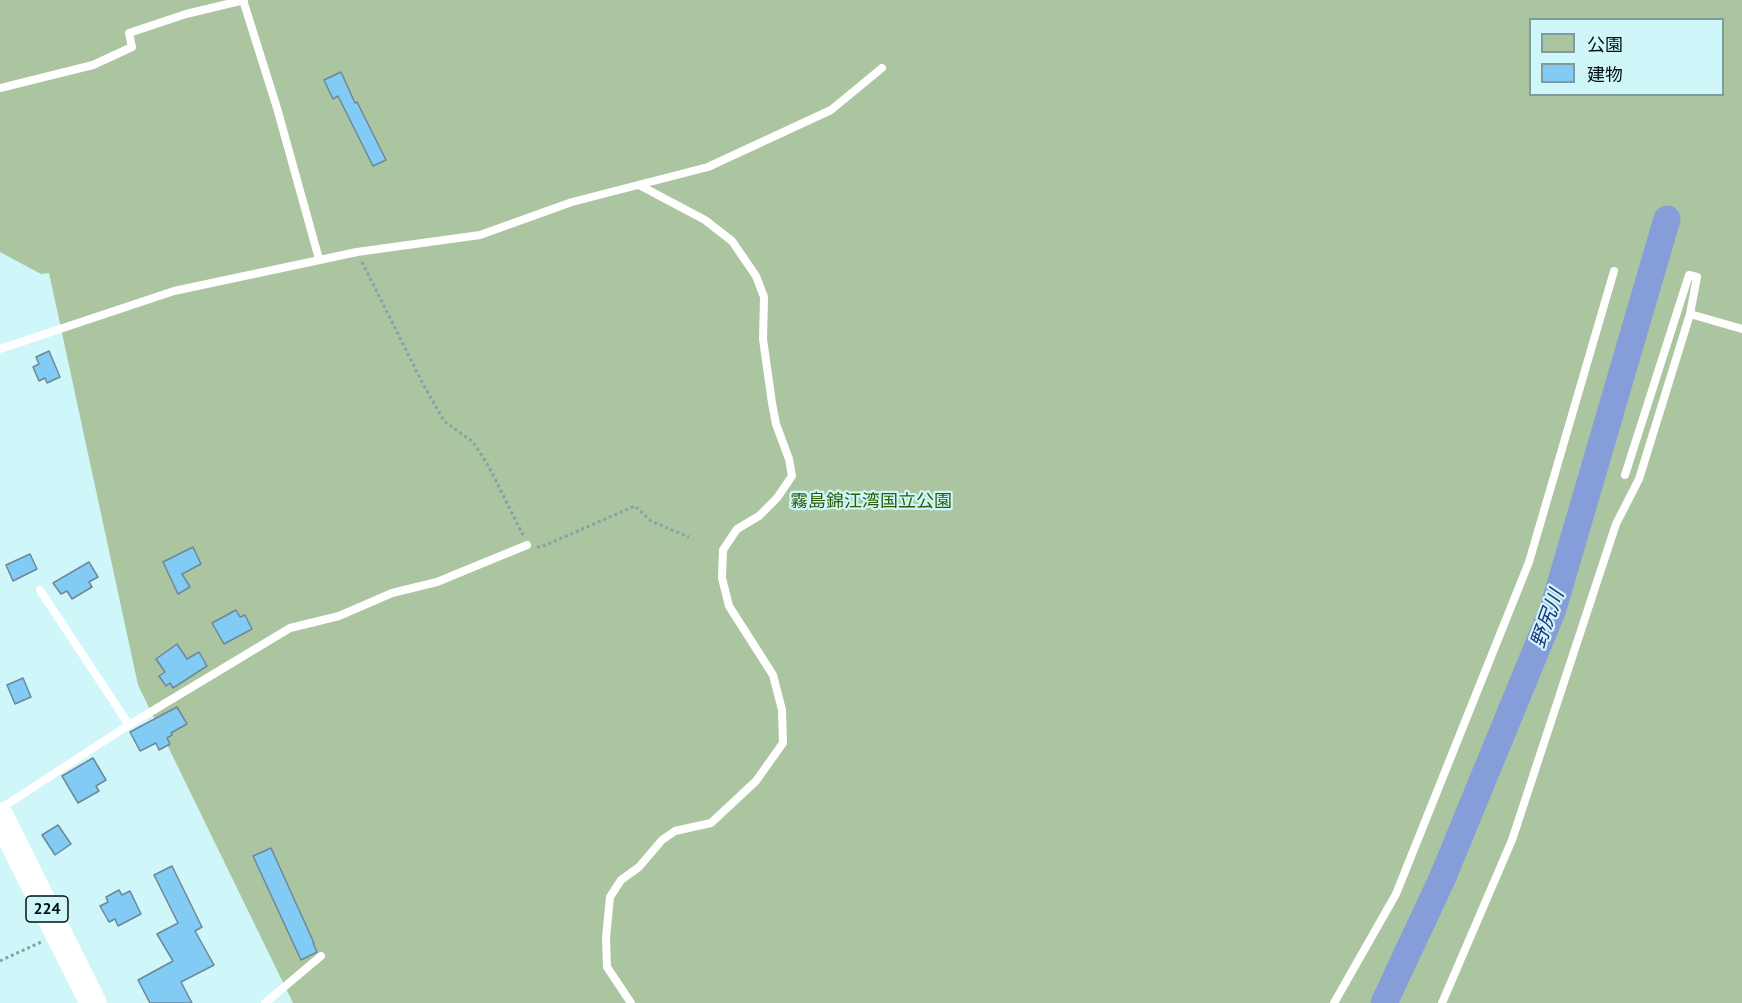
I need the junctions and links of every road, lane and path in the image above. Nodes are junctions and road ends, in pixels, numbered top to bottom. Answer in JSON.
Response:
{"nodes":[{"id":1,"x":882,"y":68,"type":"dead end"},
{"id":2,"x":0,"y":88,"type":"edge"},
{"id":3,"x":639,"y":185,"type":"junction"},
{"id":4,"x":357,"y":252,"type":"junction"},
{"id":5,"x":319,"y":259,"type":"junction"},
{"id":6,"x":1614,"y":271,"type":"dead end"},
{"id":7,"x":1690,"y":314,"type":"junction"},
{"id":8,"x":1742,"y":329,"type":"edge"},
{"id":9,"x":0,"y":349,"type":"edge"},
{"id":10,"x":1624,"y":475,"type":"dead end"},
{"id":11,"x":689,"y":537,"type":"dead end"},
{"id":12,"x":526,"y":545,"type":"junction"},
{"id":13,"x":40,"y":590,"type":"dead end"},
{"id":14,"x":129,"y":725,"type":"junction"},
{"id":15,"x":0,"y":809,"type":"edge"},
{"id":16,"x":0,"y":816,"type":"edge"},
{"id":17,"x":60,"y":935,"type":"junction"},
{"id":18,"x":321,"y":956,"type":"dead end"},
{"id":19,"x":0,"y":961,"type":"edge"},
{"id":20,"x":93,"y":1003,"type":"edge"},
{"id":21,"x":265,"y":1003,"type":"edge"},
{"id":22,"x":632,"y":1003,"type":"edge"},
{"id":23,"x":1334,"y":1003,"type":"edge"},
{"id":24,"x":1442,"y":1003,"type":"edge"}],
"edges":[{"from":1,"to":3,"type":"lane"},
{"from":2,"to":5,"type":"lane"},
{"from":3,"to":4,"type":"lane"},
{"from":3,"to":22,"type":"lane"},
{"from":4,"to":5,"type":"lane"},
{"from":4,"to":12,"type":"path"},
{"from":5,"to":9,"type":"lane"},
{"from":6,"to":23,"type":"lane"},
{"from":7,"to":8,"type":"lane"},
{"from":7,"to":10,"type":"lane"},
{"from":7,"to":24,"type":"lane"},
{"from":11,"to":12,"type":"path"},
{"from":12,"to":14,"type":"lane"},
{"from":13,"to":14,"type":"lane"},
{"from":14,"to":15,"type":"lane"},
{"from":16,"to":17,"type":"highway","number":"224"},
{"from":17,"to":19,"type":"path"},
{"from":17,"to":20,"type":"highway","number":"224"},
{"from":18,"to":21,"type":"lane"}]}
